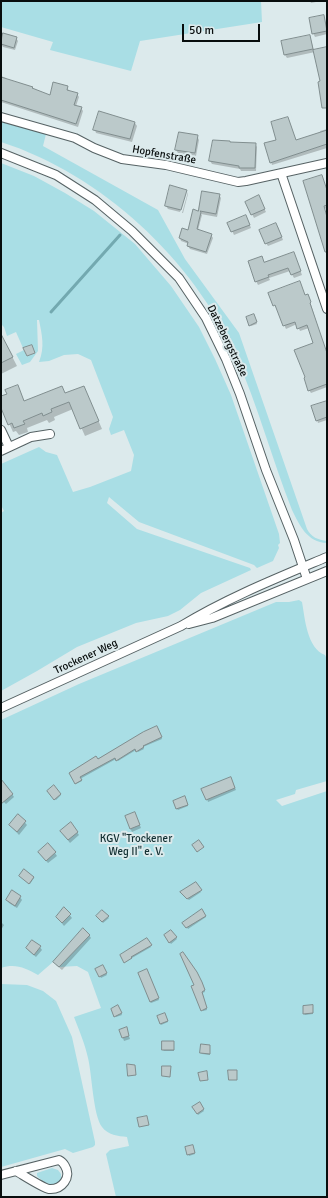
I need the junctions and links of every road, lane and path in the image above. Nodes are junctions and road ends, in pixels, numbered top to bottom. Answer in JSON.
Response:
{"nodes":[{"id":1,"x":1,"y":117,"type":"edge"},
{"id":2,"x":1,"y":153,"type":"edge"},
{"id":3,"x":327,"y":163,"type":"edge"},
{"id":4,"x":281,"y":173,"type":"junction"},
{"id":5,"x":327,"y":309,"type":"edge"},
{"id":6,"x":1,"y":430,"type":"edge"},
{"id":7,"x":50,"y":434,"type":"dead end"},
{"id":8,"x":9,"y":447,"type":"junction"},
{"id":9,"x":1,"y":451,"type":"edge"},
{"id":10,"x":327,"y":557,"type":"edge"},
{"id":11,"x":303,"y":567,"type":"junction"},
{"id":12,"x":327,"y":571,"type":"edge"},
{"id":13,"x":307,"y":579,"type":"junction"},
{"id":14,"x":181,"y":626,"type":"junction"},
{"id":15,"x":1,"y":708,"type":"edge"},
{"id":16,"x":16,"y":1171,"type":"junction"},
{"id":17,"x":1,"y":1175,"type":"edge"}],
"edges":[{"from":1,"to":4,"type":"street","name":"Hopfenstraße"},
{"from":2,"to":11,"type":"street","name":"Datzebergstraße"},
{"from":3,"to":4,"type":"street","name":"Hopfenstraße"},
{"from":4,"to":5,"type":"street"},
{"from":6,"to":8,"type":"street"},
{"from":7,"to":8,"type":"street"},
{"from":8,"to":9,"type":"street"},
{"from":10,"to":11,"type":"street","name":"Trockener Weg"},
{"from":11,"to":13,"type":"street","name":"Datzebergstraße"},
{"from":11,"to":14,"type":"street","name":"Trockener Weg"},
{"from":12,"to":13,"type":"street","name":"Trockener Weg"},
{"from":13,"to":14,"type":"street","name":"Trockener Weg"},
{"from":14,"to":15,"type":"street","name":"Trockener Weg"},
{"from":16,"to":16,"type":"street"},
{"from":16,"to":17,"type":"street"}]}
